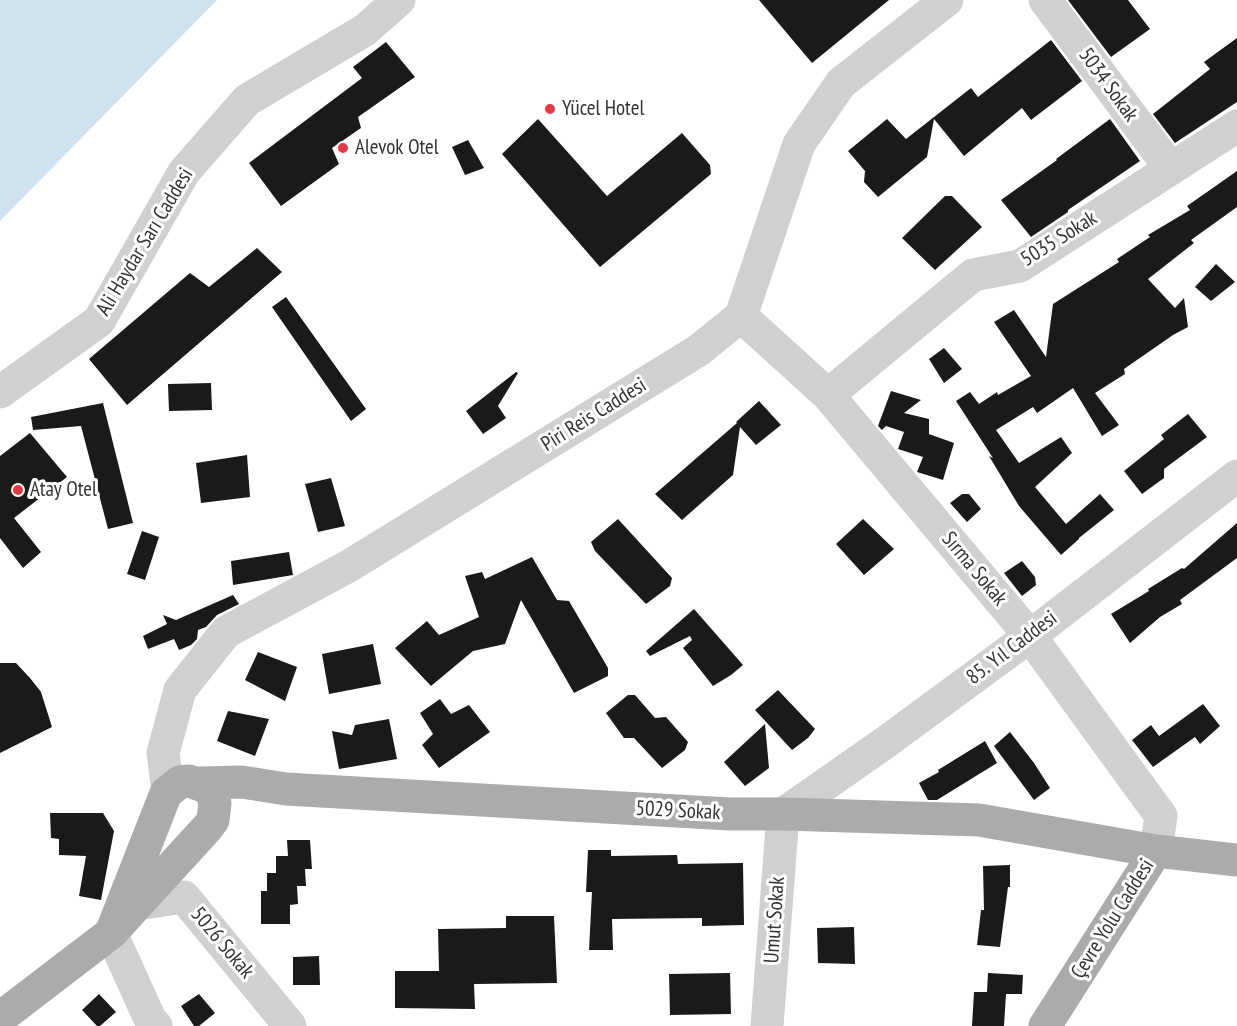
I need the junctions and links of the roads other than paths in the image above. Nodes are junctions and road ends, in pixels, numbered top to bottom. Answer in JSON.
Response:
{"nodes":[{"id":1,"x":399,"y":0,"type":"edge"},
{"id":2,"x":947,"y":0,"type":"edge"},
{"id":3,"x":1045,"y":0,"type":"edge"},
{"id":4,"x":1237,"y":126,"type":"edge"},
{"id":5,"x":1170,"y":169,"type":"junction"},
{"id":6,"x":741,"y":316,"type":"junction"},
{"id":7,"x":0,"y":392,"type":"edge"},
{"id":8,"x":828,"y":395,"type":"junction"},
{"id":9,"x":1237,"y":476,"type":"edge"},
{"id":10,"x":1030,"y":636,"type":"junction"},
{"id":11,"x":180,"y":789,"type":"junction"},
{"id":12,"x":286,"y":789,"type":"junction"},
{"id":13,"x":783,"y":814,"type":"junction"},
{"id":14,"x":210,"y":824,"type":"junction"},
{"id":15,"x":1156,"y":851,"type":"junction"},
{"id":16,"x":1237,"y":860,"type":"edge"},
{"id":17,"x":137,"y":904,"type":"junction"},
{"id":18,"x":111,"y":933,"type":"junction"},
{"id":19,"x":0,"y":1018,"type":"edge"},
{"id":20,"x":142,"y":1020,"type":"edge"},
{"id":21,"x":290,"y":1026,"type":"edge"},
{"id":22,"x":767,"y":1026,"type":"edge"},
{"id":23,"x":1045,"y":1026,"type":"edge"}],
"edges":[{"from":1,"to":7,"type":"street","name":"Ali Haydar Sarı Caddesi"},
{"from":2,"to":6,"type":"street"},
{"from":3,"to":5,"type":"street","name":"5034 Sokak"},
{"from":4,"to":5,"type":"street","name":"5035 Sokak"},
{"from":5,"to":8,"type":"street","name":"5035 Sokak"},
{"from":6,"to":8,"type":"street","name":"Sırma Sokak"},
{"from":6,"to":11,"type":"street","name":"Piri Reis Caddesi"},
{"from":8,"to":10,"type":"street","name":"Sırma Sokak"},
{"from":9,"to":10,"type":"street","name":"85. Yıl Caddesi"},
{"from":10,"to":13,"type":"street","name":"85. Yıl Caddesi"},
{"from":10,"to":15,"type":"street","name":"Sırma Sokak"},
{"from":11,"to":12,"type":"main road","name":"5029 Sokak"},
{"from":11,"to":14,"type":"main road"},
{"from":11,"to":14,"type":"main road"},
{"from":11,"to":18,"type":"main road"},
{"from":12,"to":13,"type":"main road","name":"5029 Sokak"},
{"from":12,"to":14,"type":"main road"},
{"from":13,"to":15,"type":"main road","name":"5029 Sokak"},
{"from":13,"to":22,"type":"street","name":"Umut Sokak"},
{"from":14,"to":17,"type":"main road"},
{"from":15,"to":16,"type":"main road","name":"Çevre Yolu Caddesi"},
{"from":15,"to":23,"type":"main road","name":"Çevre Yolu Caddesi"},
{"from":17,"to":18,"type":"main road"},
{"from":17,"to":21,"type":"street","name":"5026 Sokak"},
{"from":18,"to":19,"type":"main road"},
{"from":18,"to":20,"type":"street"}]}
